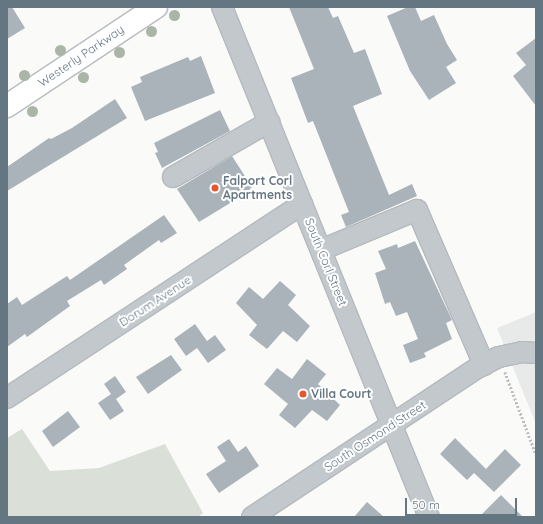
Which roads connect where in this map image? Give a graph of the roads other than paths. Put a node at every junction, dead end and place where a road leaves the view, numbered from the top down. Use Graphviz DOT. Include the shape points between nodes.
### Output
graph roads {
  1 [pos="156,7"];
  2 [pos="222,7"];
  3 [pos="7,106"];
  4 [pos="269,122"];
  5 [pos="173,177"];
  6 [pos="302,204"];
  7 [pos="321,250"];
  8 [pos="536,353"];
  9 [pos="492,361"];
  10 [pos="7,398"];
  11 [pos="391,424"];
  12 [pos="252,517"];
  13 [pos="429,517"];
  1 -- 3 [label="main road, Westerly Parkway"];
  2 -- 4 [label="street, South Corl Street"];
  4 -- 5 [label="street"];
  4 -- 6 [label="street, South Corl Street"];
  6 -- 7 [label="street, South Corl Street"];
  6 -- 10 [label="street, Dorum Avenue"];
  7 -- 9 [label="street" via="417,210"];
  7 -- 11 [label="street, South Corl Street"];
  8 -- 9 [label="street" via="522,352"];
  9 -- 11 [label="street, South Osmond Street"];
  11 -- 12 [label="street, South Osmond Street"];
  11 -- 13 [label="street, South Corl Street"];
}
